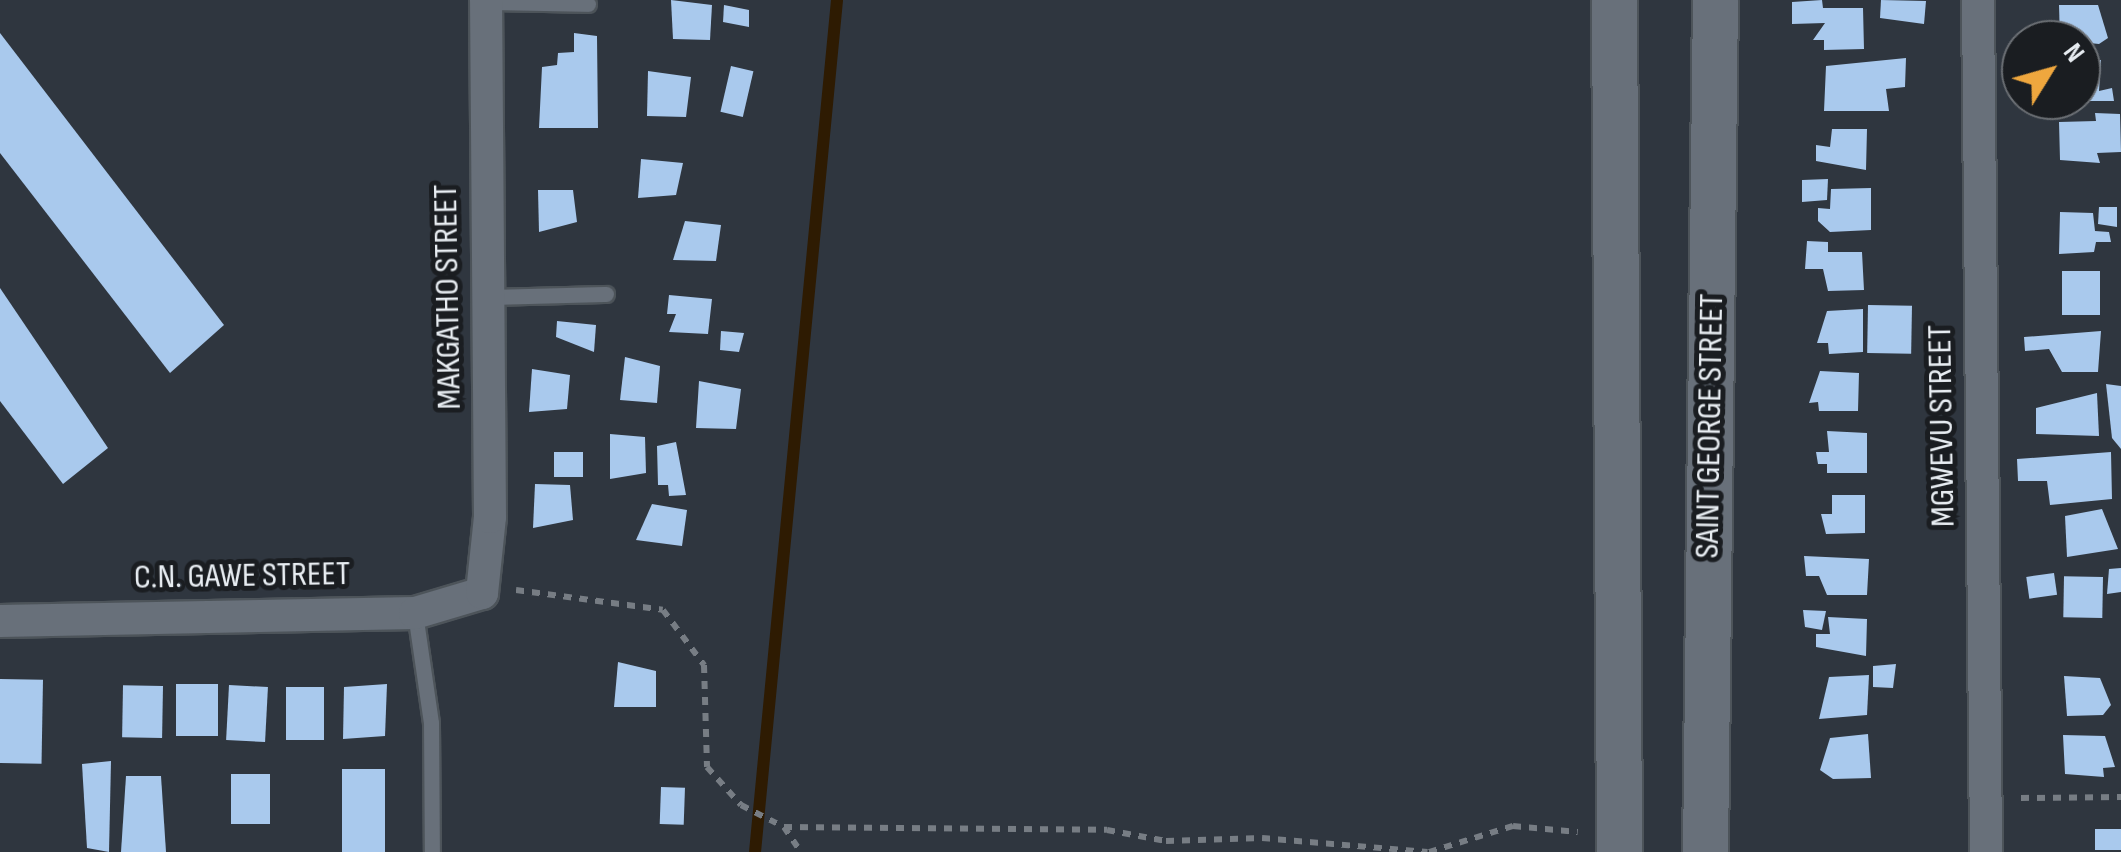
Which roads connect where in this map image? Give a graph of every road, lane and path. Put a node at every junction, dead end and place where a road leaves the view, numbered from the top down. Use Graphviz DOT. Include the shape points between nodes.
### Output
graph roads {
  1 [pos="1614,0"];
  2 [pos="1715,0"];
  3 [pos="1978,0"];
  4 [pos="486,1"];
  5 [pos="588,4"];
  6 [pos="606,294"];
  7 [pos="488,297"];
  8 [pos="543,591"];
  9 [pos="482,592"];
  10 [pos="415,613"];
  11 [pos="0,620"];
  12 [pos="1985,798"];
  13 [pos="2121,798"];
  14 [pos="784,828"];
  15 [pos="1619,840"];
  16 [pos="432,852"];
  17 [pos="801,852"];
  18 [pos="1428,852"];
  19 [pos="1706,852"];
  20 [pos="1986,852"];
  1 -- 15 [label="main road"];
  2 -- 19 [label="main road, SAINT GEORGE STREET"];
  3 -- 12 [label="street, MGWEVU STREET"];
  4 -- 5 [label="lane"];
  4 -- 7 [label="street, MAKGATHO STREET"];
  6 -- 7 [label="lane"];
  7 -- 9 [label="street, MAKGATHO STREET" via="490,562"];
  8 -- 14 [label="path" via="663,610 704,665 707,767 741,804"];
  9 -- 10 [label="street, C.N. GAWE STREET"];
  10 -- 11 [label="street, C.N. GAWE STREET"];
  10 -- 16 [label="lane" via="430,723"];
  12 -- 13 [label="path"];
  12 -- 20 [label="street, MGWEVU STREET"];
  14 -- 17 [label="path"];
  14 -- 18 [label="path" via="1108,830 1166,841 1281,839"];
  15 -- 18 [label="path" via="1513,826"];
}
